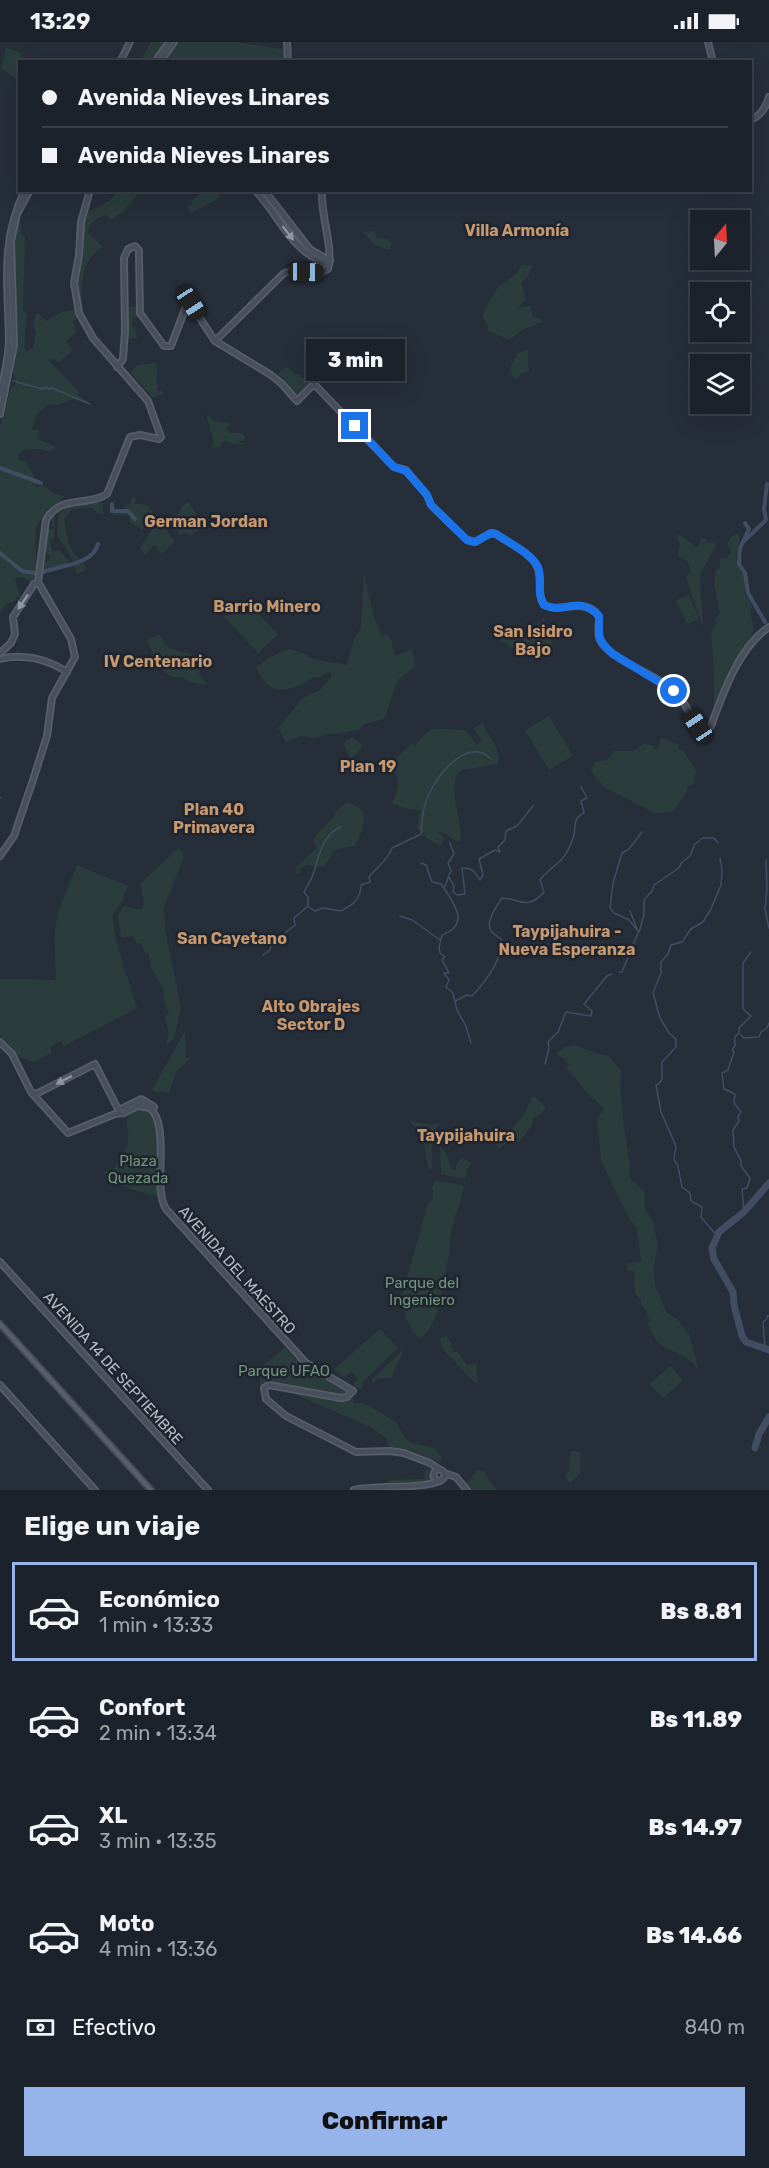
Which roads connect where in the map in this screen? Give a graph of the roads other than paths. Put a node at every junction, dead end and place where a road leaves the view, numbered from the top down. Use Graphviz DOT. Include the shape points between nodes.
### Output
graph roads {
  1 [pos="130,42"];
  2 [pos="169,42"];
  3 [pos="174,42"];
  4 [pos="287,42"];
  5 [pos="708,42"];
  6 [pos="121,60"];
  7 [pos="156,60"];
  8 [pos="161,60"];
  9 [pos="288,60"];
  10 [pos="712,60"];
  11 [pos="769,97"];
  12 [pos="752,119"];
  13 [pos="24,192"];
  14 [pos="29,192"];
  15 [pos="89,192"];
  16 [pos="257,192"];
  17 [pos="266,192"];
  18 [pos="322,192"];
  19 [pos="329,265"];
  20 [pos="215,341"];
  21 [pos="117,367"];
  22 [pos="0,394"];
  23 [pos="0,414"];
  24 [pos="38,582"];
  25 [pos="769,627"];
  26 [pos="1,655"];
  27 [pos="67,672"];
  28 [pos="0,856"];
  29 [pos="0,1042"];
  30 [pos="33,1094"];
  31 [pos="137,1104"];
  32 [pos="160,1134"];
  33 [pos="0,1262"];
  34 [pos="0,1324"];
  35 [pos="0,1385"];
  36 [pos="428,1462"];
  37 [pos="439,1469"];
  38 [pos="434,1475"];
  39 [pos="443,1477"];
  40 [pos="426,1487"];
  41 [pos="95,1490"];
  42 [pos="151,1490"];
  43 [pos="208,1490"];
  44 [pos="354,1490"];
  45 [pos="467,1490"];
  1 -- 6 [label="main road"];
  2 -- 7 [label="main road"];
  3 -- 8 [label="main road"];
  4 -- 9 [label="main road"];
  5 -- 10 [label="main road"];
  11 -- 12 [label="main road" via="766,108"];
  13 -- 22 [label="main road" via="9,228 9,353"];
  14 -- 23 [label="main road" via="17,214 11,241 14,345"];
  15 -- 21 [label="main road" via="81,222 75,292 84,324"];
  16 -- 19 [label="main road, one-way" via="301,250"];
  17 -- 19 [label="main road" via="311,250"];
  18 -- 19 [label="main road"];
  19 -- 20 [label="main road" via="320,273 283,274"];
  20 -- 21 [label="main road" via="189,302 171,346 164,346 141,313 139,250 131,247 124,258 123,359"];
  20 -- 25 [label="main road" via="271,375 297,401 314,384 394,467 406,471 431,505 467,540 475,542 496,534 527,556 538,568 544,605 556,609 578,605 598,614 600,642 674,691 702,730 709,729 732,672"];
  21 -- 24 [label="main road" via="148,401 161,437 133,435 127,440 107,494 67,502 51,512 44,526"];
  24 -- 26 [label="main road, one-way" via="13,616 15,634"];
  24 -- 27 [label="main road" via="71,639 75,657"];
  26 -- 27 [label="main road" via="43,659"];
  27 -- 28 [label="main road" via="52,698 47,736 14,836"];
  29 -- 30 [label="main road" via="12,1054"];
  30 -- 31 [label="main road" via="68,1134 124,1113"];
  31 -- 30 [label="main road, one-way" via="119,1109 95,1064"];
  31 -- 32 [label="main road, AVENIDA DEL MAESTRO" via="155,1113"];
  31 -- 32 [label="main road, AVENIDA DEL MAESTRO" via="145,1102 158,1112"];
  32 -- 36 [label="main road, AVENIDA DEL MAESTRO" via="161,1197 166,1209 306,1363 353,1391 341,1398 269,1385 264,1392 271,1404 286,1416 356,1452 398,1452"];
  33 -- 43 [label="main road, AVENIDA 14 DE SEPTIEMBRE"];
  34 -- 42 [label="main road"];
  35 -- 41 [label="main road"];
  36 -- 37 [label="main road"];
  36 -- 38 [label="main road"];
  37 -- 38 [label="main road"];
  37 -- 39 [label="main road"];
  38 -- 39 [label="main road"];
  38 -- 40 [label="main road"];
  39 -- 40 [label="main road"];
  39 -- 45 [label="main road" via="451,1474"];
  40 -- 44 [label="main road"];
}
